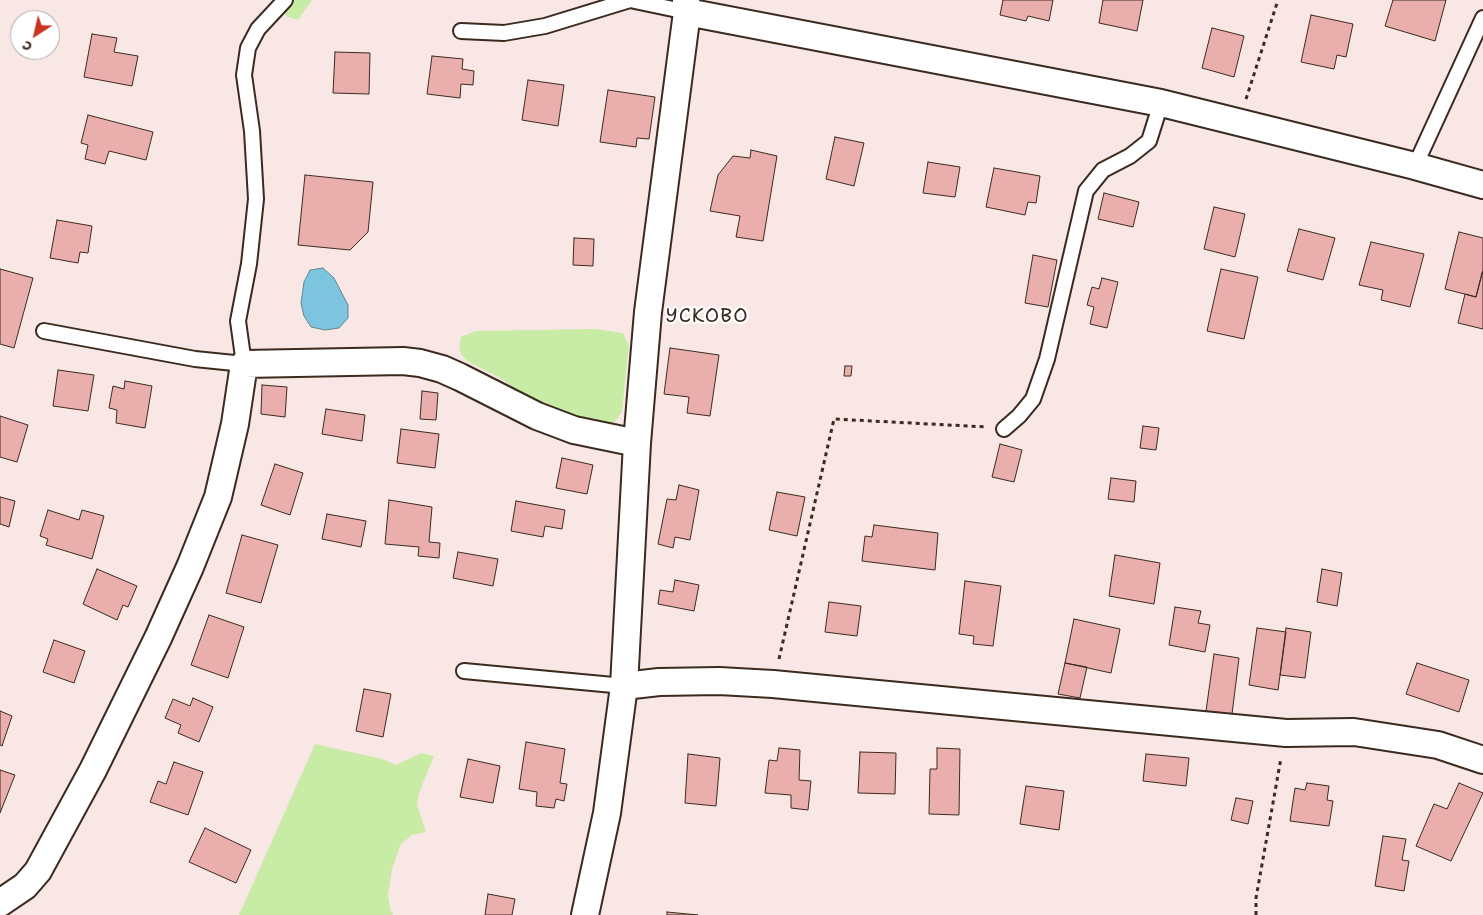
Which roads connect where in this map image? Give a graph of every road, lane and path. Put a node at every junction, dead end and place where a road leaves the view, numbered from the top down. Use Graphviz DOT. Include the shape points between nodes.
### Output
graph roads {
  1 [pos="285,0"];
  2 [pos="630,0"];
  3 [pos="1278,0"];
  4 [pos="686,6"];
  5 [pos="1483,18"];
  6 [pos="462,31"];
  7 [pos="1161,103"];
  8 [pos="1239,122"];
  9 [pos="1415,166"];
  10 [pos="1483,185"];
  11 [pos="44,331"];
  12 [pos="244,364"];
  13 [pos="1004,429"];
  14 [pos="637,442"];
  15 [pos="464,671"];
  16 [pos="773,684"];
  17 [pos="624,686"];
  18 [pos="1286,733"];
  19 [pos="1483,760"];
  20 [pos="0,903"];
  21 [pos="585,915"];
  22 [pos="1256,915"];
  1 -- 12 [label="lane" via="258,29 248,48 244,75 252,131 256,198 249,264 238,321"];
  2 -- 4 [label="lane"];
  2 -- 6 [label="lane" via="545,26 504,32"];
  3 -- 8 [label="path"];
  4 -- 7 [label="street"];
  4 -- 14 [label="street" via="648,312"];
  5 -- 9 [label="lane"];
  7 -- 8 [label="street"];
  7 -- 13 [label="lane" via="1149,140 1130,156 1103,170 1086,191 1047,359 1033,399"];
  8 -- 9 [label="street"];
  9 -- 10 [label="street"];
  11 -- 12 [label="lane" via="195,359"];
  12 -- 14 [label="street" via="420,363 442,369 546,420 574,430"];
  12 -- 20 [label="street" via="235,424 218,497 158,638 93,770 38,870 25,886"];
  13 -- 16 [label="path" via="834,419"];
  14 -- 17 [label="street"];
  15 -- 17 [label="lane"];
  16 -- 17 [label="street" via="719,680"];
  16 -- 18 [label="street"];
  17 -- 21 [label="street" via="607,813"];
  18 -- 19 [label="street" via="1354,732 1438,745"];
  18 -- 22 [label="path" via="1256,898"];
}
